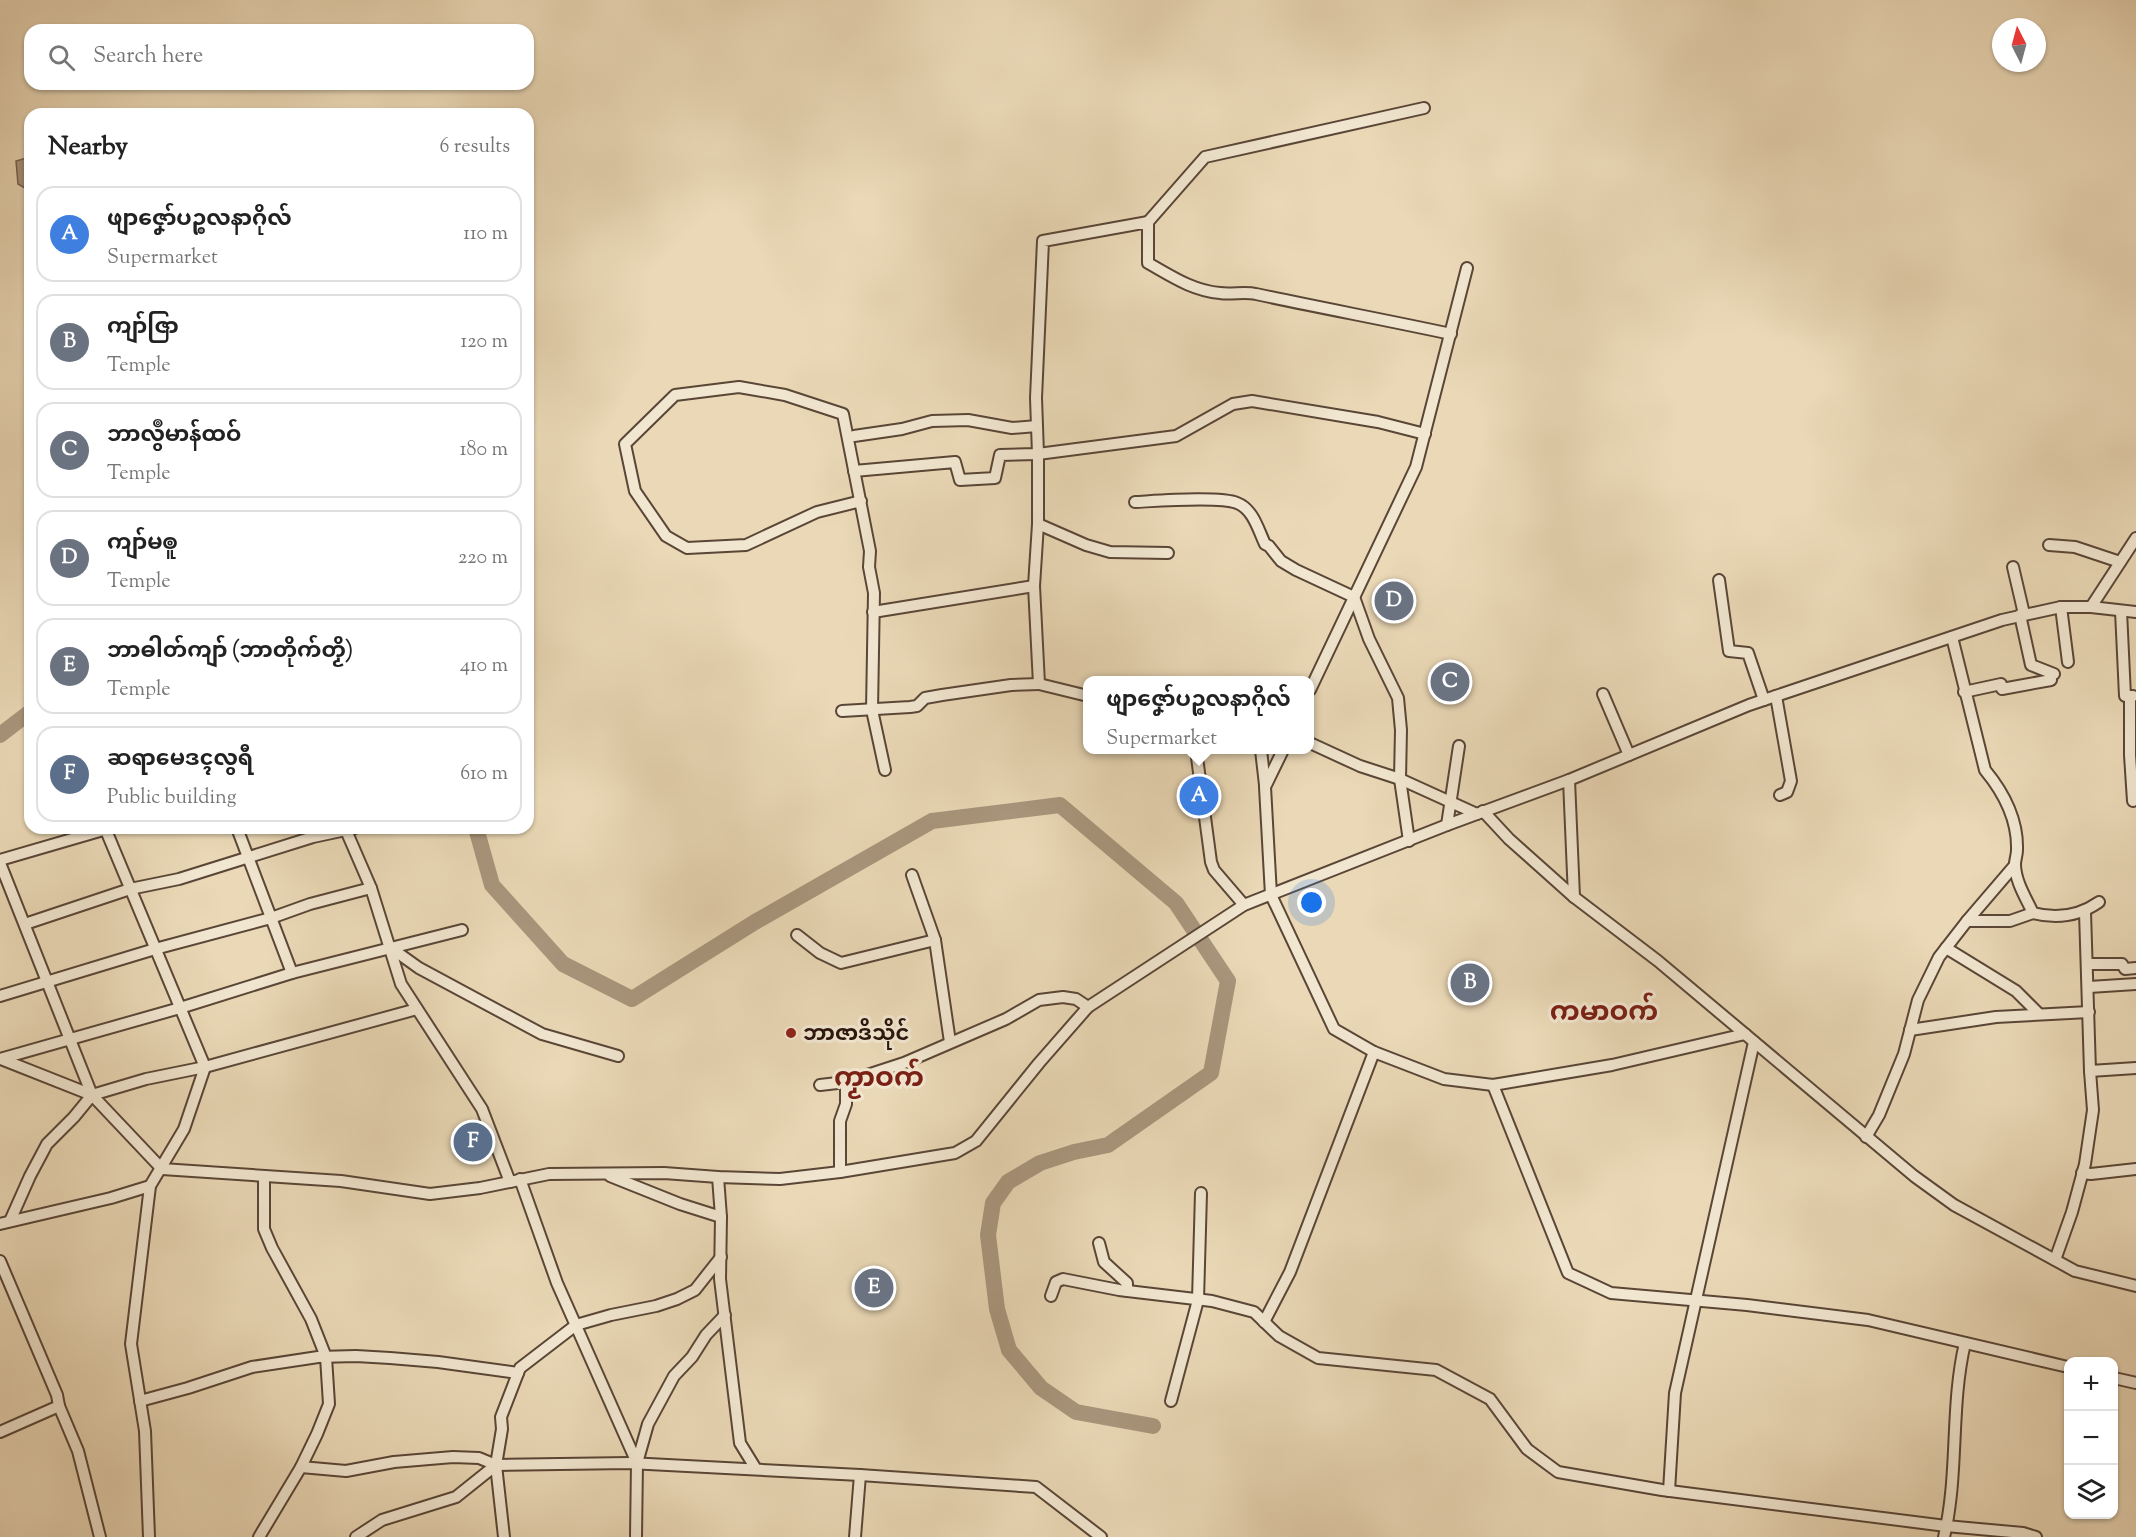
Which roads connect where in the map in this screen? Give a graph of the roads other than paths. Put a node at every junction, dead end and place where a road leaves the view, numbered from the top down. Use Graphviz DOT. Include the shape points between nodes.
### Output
graph roads {
  1 [pos="1424,108"];
  2 [pos="1148,222"];
  3 [pos="1467,268"];
  4 [pos="1451,334"];
  5 [pos="1037,426"];
  6 [pos="1425,434"];
  7 [pos="854,436"];
  8 [pos="1038,454"];
  9 [pos="855,471"];
  10 [pos="861,501"];
  11 [pos="1135,502"];
  12 [pos="1038,524"];
  13 [pos="2136,538"];
  14 [pos="2049,545"];
  15 [pos="2132,549"];
  16 [pos="1168,554"];
  17 [pos="2120,562"];
  18 [pos="2013,567"];
  19 [pos="1719,580"];
  20 [pos="1034,586"];
  21 [pos="1354,597"];
  22 [pos="2061,607"];
  23 [pos="2091,607"];
  24 [pos="2121,611"];
  25 [pos="873,612"];
  26 [pos="2136,612"];
  27 [pos="2022,615"];
  28 [pos="1952,637"];
  29 [pos="2068,662"];
  30 [pos="1314,682"];
  31 [pos="1039,684"];
  32 [pos="1965,692"];
  33 [pos="1603,694"];
  34 [pos="1083,695"];
  35 [pos="1776,696"];
  36 [pos="2133,696"];
  37 [pos="1764,700"];
  38 [pos="872,710"];
  39 [pos="842,711"];
  40 [pos="1314,745"];
  41 [pos="1459,746"];
  42 [pos="1197,754"];
  43 [pos="1261,754"];
  44 [pos="1281,754"];
  45 [pos="1629,755"];
  46 [pos="885,771"];
  47 [pos="1400,779"];
  48 [pos="1569,780"];
  49 [pos="1265,787"];
  50 [pos="1780,795"];
  51 [pos="1450,800"];
  52 [pos="2133,801"];
  53 [pos="1480,813"];
  54 [pos="1447,825"];
  55 [pos="88,834"];
  56 [pos="109,834"];
  57 [pos="239,834"];
  58 [pos="326,834"];
  59 [pos="351,834"];
  60 [pos="1409,841"];
  61 [pos="249,859"];
  62 [pos="0,862"];
  63 [pos="2015,865"];
  64 [pos="912,874"];
  65 [pos="371,888"];
  66 [pos="130,889"];
  67 [pos="1271,895"];
  68 [pos="1574,897"];
  69 [pos="2099,902"];
  70 [pos="1244,906"];
  71 [pos="2085,912"];
  72 [pos="2033,913"];
  73 [pos="271,918"];
  74 [pos="1967,921"];
  75 [pos="25,924"];
  76 [pos="462,930"];
  77 [pos="797,935"];
  78 [pos="935,940"];
  79 [pos="391,948"];
  80 [pos="1946,948"];
  81 [pos="155,949"];
  82 [pos="2087,964"];
  83 [pos="2136,968"];
  84 [pos="292,973"];
  85 [pos="48,980"];
  86 [pos="2136,984"];
  87 [pos="2089,987"];
  88 [pos="0,996"];
  89 [pos="1088,1007"];
  90 [pos="180,1008"];
  91 [pos="417,1009"];
  92 [pos="2089,1012"];
  93 [pos="2039,1014"];
  94 [pos="1910,1030"];
  95 [pos="1745,1034"];
  96 [pos="71,1039"];
  97 [pos="950,1042"];
  98 [pos="1754,1042"];
  99 [pos="1374,1052"];
  100 [pos="618,1056"];
  101 [pos="1,1059"];
  102 [pos="205,1067"];
  103 [pos="2136,1068"];
  104 [pos="2090,1071"];
  105 [pos="846,1082"];
  106 [pos="819,1085"];
  107 [pos="1493,1085"];
  108 [pos="92,1095"];
  109 [pos="1866,1137"];
  110 [pos="162,1169"];
  111 [pos="2136,1170"];
  112 [pos="840,1172"];
  113 [pos="2082,1173"];
  114 [pos="604,1174"];
  115 [pos="264,1176"];
  116 [pos="718,1177"];
  117 [pos="515,1180"];
  118 [pos="150,1186"];
  119 [pos="1201,1193"];
  120 [pos="721,1217"];
  121 [pos="5,1223"];
  122 [pos="1099,1243"];
  123 [pos="721,1257"];
  124 [pos="2055,1260"];
  125 [pos="0,1261"];
  126 [pos="2136,1286"];
  127 [pos="1127,1291"];
  128 [pos="1051,1296"];
  129 [pos="1198,1300"];
  130 [pos="1696,1300"];
  131 [pos="725,1315"];
  132 [pos="1264,1322"];
  133 [pos="576,1325"];
  134 [pos="1965,1343"];
  135 [pos="326,1357"];
  136 [pos="2064,1366"];
  137 [pos="518,1373"];
  138 [pos="2118,1379"];
  139 [pos="2136,1383"];
  140 [pos="140,1401"];
  141 [pos="1171,1401"];
  142 [pos="59,1406"];
  143 [pos="0,1432"];
  144 [pos="638,1463"];
  145 [pos="496,1465"];
  146 [pos="301,1467"];
  147 [pos="756,1469"];
  148 [pos="860,1475"];
  149 [pos="1669,1491"];
  150 [pos="1089,1528"];
  151 [pos="1945,1532"];
  152 [pos="100,1537"];
  153 [pos="149,1537"];
  154 [pos="259,1537"];
  155 [pos="356,1537"];
  156 [pos="504,1537"];
  157 [pos="636,1537"];
  158 [pos="855,1537"];
  159 [pos="1081,1537"];
  160 [pos="1101,1537"];
  161 [pos="2036,1537"];
  1 -- 2 [label="street" via="1205,157"];
  2 -- 4 [label="street" via="1148,263 1194,288 1220,294 1253,293"];
  2 -- 5 [label="street" via="1043,241"];
  3 -- 4 [label="street"];
  4 -- 6 [label="street"];
  5 -- 7 [label="street" via="1012,428 968,420 932,421"];
  5 -- 8 [label="street"];
  6 -- 8 [label="street" via="1252,401 1233,404 1176,436"];
  6 -- 21 [label="street" via="1416,467"];
  8 -- 9 [label="street" via="1000,455 995,478 960,480 955,462"];
  8 -- 12 [label="street"];
  9 -- 10 [label="street"];
  9 -- 10 [label="street" via="843,414 785,395 739,387 675,395 625,444 635,491 666,536 687,548 746,544 817,512"];
  10 -- 25 [label="street" via="870,551"];
  11 -- 21 [label="street" via="1237,503 1253,516 1265,544 1281,561"];
  12 -- 16 [label="street" via="1110,552"];
  12 -- 20 [label="street"];
  13 -- 15 [label="street"];
  14 -- 17 [label="street" via="2075,547"];
  15 -- 17 [label="street"];
  17 -- 23 [label="street"];
  18 -- 27 [label="street"];
  19 -- 37 [label="street" via="1729,651 1748,653"];
  20 -- 25 [label="street"];
  20 -- 31 [label="street"];
  21 -- 30 [label="street"];
  21 -- 47 [label="street" via="1369,639 1398,698"];
  22 -- 23 [label="street"];
  22 -- 27 [label="street"];
  22 -- 29 [label="street"];
  23 -- 24 [label="street"];
  24 -- 26 [label="street"];
  24 -- 36 [label="street" via="2125,696"];
  25 -- 38 [label="street"];
  27 -- 28 [label="street"];
  27 -- 32 [label="street" via="2031,665 2053,677 2002,689 2001,684"];
  28 -- 32 [label="street"];
  28 -- 35 [label="street"];
  31 -- 34 [label="street"];
  31 -- 38 [label="street" via="981,688 925,698 917,706"];
  32 -- 63 [label="street" via="1985,770 2012,812"];
  33 -- 45 [label="street"];
  35 -- 37 [label="street"];
  35 -- 50 [label="street" via="1791,781 1787,792"];
  36 -- 52 [label="street"];
  37 -- 45 [label="street"];
  38 -- 39 [label="street"];
  38 -- 46 [label="street"];
  40 -- 47 [label="street"];
  41 -- 51 [label="street"];
  42 -- 70 [label="street" via="1211,862"];
  43 -- 49 [label="street"];
  44 -- 49 [label="street"];
  45 -- 48 [label="street"];
  47 -- 51 [label="street"];
  47 -- 60 [label="street"];
  48 -- 53 [label="street"];
  48 -- 68 [label="street"];
  49 -- 67 [label="street"];
  51 -- 53 [label="street"];
  51 -- 54 [label="street"];
  53 -- 54 [label="street"];
  53 -- 68 [label="street"];
  54 -- 60 [label="street"];
  55 -- 62 [label="street"];
  56 -- 66 [label="street"];
  57 -- 61 [label="street"];
  58 -- 61 [label="street"];
  59 -- 65 [label="street"];
  60 -- 67 [label="street"];
  61 -- 66 [label="street"];
  61 -- 73 [label="street"];
  62 -- 75 [label="street"];
  63 -- 72 [label="street"];
  63 -- 74 [label="street"];
  64 -- 78 [label="street"];
  65 -- 73 [label="street"];
  65 -- 79 [label="street"];
  66 -- 75 [label="street"];
  66 -- 81 [label="street"];
  67 -- 70 [label="street"];
  67 -- 99 [label="street" via="1334,1029"];
  68 -- 95 [label="street"];
  69 -- 71 [label="street"];
  70 -- 89 [label="street"];
  71 -- 72 [label="street" via="2054,916"];
  71 -- 82 [label="street"];
  72 -- 74 [label="street" via="2010,921"];
  73 -- 81 [label="street"];
  73 -- 84 [label="street"];
  74 -- 80 [label="street"];
  75 -- 85 [label="street"];
  76 -- 79 [label="street"];
  77 -- 78 [label="street" via="841,963"];
  78 -- 97 [label="street"];
  79 -- 84 [label="street"];
  79 -- 91 [label="street" via="401,984"];
  79 -- 100 [label="street" via="418,968 542,1034"];
  80 -- 93 [label="street" via="2016,991"];
  80 -- 94 [label="street" via="1918,1000"];
  81 -- 85 [label="street"];
  81 -- 90 [label="street"];
  82 -- 83 [label="street"];
  82 -- 87 [label="street"];
  84 -- 90 [label="street"];
  85 -- 88 [label="street"];
  85 -- 96 [label="street"];
  86 -- 87 [label="street"];
  87 -- 92 [label="street"];
  89 -- 97 [label="street" via="1063,997 1040,1000"];
  89 -- 112 [label="street" via="976,1142 955,1153"];
  90 -- 96 [label="street"];
  90 -- 102 [label="street"];
  91 -- 102 [label="street"];
  91 -- 117 [label="street" via="482,1109"];
  92 -- 93 [label="street"];
  92 -- 104 [label="street"];
  93 -- 94 [label="street"];
  94 -- 109 [label="street" via="1879,1115"];
  95 -- 98 [label="street"];
  95 -- 107 [label="street" via="1612,1065"];
  96 -- 101 [label="street"];
  96 -- 108 [label="street"];
  97 -- 105 [label="street" via="904,1063"];
  98 -- 109 [label="street"];
  98 -- 130 [label="street"];
  99 -- 107 [label="street" via="1444,1079"];
  99 -- 132 [label="street" via="1290,1272"];
  101 -- 108 [label="street"];
  102 -- 108 [label="street"];
  102 -- 110 [label="street" via="184,1129"];
  103 -- 104 [label="street"];
  104 -- 113 [label="street" via="2093,1110"];
  105 -- 106 [label="street"];
  105 -- 112 [label="street" via="846,1104 840,1121"];
  107 -- 130 [label="street" via="1569,1273 1611,1293"];
  108 -- 110 [label="street"];
  108 -- 121 [label="street" via="47,1144"];
  109 -- 124 [label="street" via="1954,1205"];
  110 -- 115 [label="street"];
  110 -- 118 [label="street"];
  111 -- 113 [label="street"];
  112 -- 116 [label="street" via="780,1179"];
  113 -- 124 [label="street"];
  114 -- 116 [label="street"];
  114 -- 117 [label="street" via="549,1174"];
  114 -- 120 [label="street"];
  115 -- 117 [label="street" via="341,1181 430,1194"];
  115 -- 135 [label="street" via="264,1229 311,1319"];
  116 -- 120 [label="street"];
  117 -- 133 [label="street"];
  118 -- 121 [label="street"];
  118 -- 140 [label="street" via="131,1344"];
  119 -- 129 [label="street"];
  120 -- 123 [label="street"];
  122 -- 127 [label="street" via="1104,1262 1127,1283"];
  123 -- 131 [label="street"];
  123 -- 133 [label="street" via="695,1290 677,1299"];
  124 -- 126 [label="street" via="2075,1271"];
  125 -- 142 [label="street"];
  127 -- 128 [label="street" via="1063,1279 1056,1282"];
  127 -- 129 [label="street"];
  129 -- 132 [label="street" via="1254,1312"];
  129 -- 141 [label="street"];
  130 -- 134 [label="street" via="1868,1320"];
  130 -- 149 [label="street" via="1675,1393"];
  131 -- 144 [label="street" via="674,1376 648,1424"];
  131 -- 147 [label="street" via="740,1443"];
  132 -- 149 [label="street" via="1279,1336 1318,1358 1436,1370 1490,1399 1527,1449 1558,1472"];
  133 -- 137 [label="street"];
  133 -- 144 [label="street"];
  134 -- 136 [label="street"];
  134 -- 151 [label="street" via="1959,1368"];
  135 -- 137 [label="street" via="438,1362"];
  135 -- 140 [label="street" via="252,1367"];
  135 -- 146 [label="street" via="329,1404"];
  137 -- 145 [label="street" via="501,1417"];
  138 -- 139 [label="street"];
  140 -- 153 [label="street" via="145,1431"];
  142 -- 143 [label="street"];
  142 -- 152 [label="street" via="78,1451"];
  144 -- 145 [label="street"];
  144 -- 147 [label="street"];
  144 -- 157 [label="street"];
  145 -- 146 [label="street" via="479,1458 453,1457 346,1471"];
  145 -- 155 [label="street" via="456,1497 382,1520"];
  145 -- 156 [label="street"];
  146 -- 154 [label="street"];
  147 -- 148 [label="street"];
  148 -- 150 [label="street" via="1036,1487"];
  148 -- 158 [label="street"];
  149 -- 151 [label="street"];
  150 -- 159 [label="street"];
  150 -- 160 [label="street"];
  151 -- 161 [label="street" via="2023,1533"];
}
